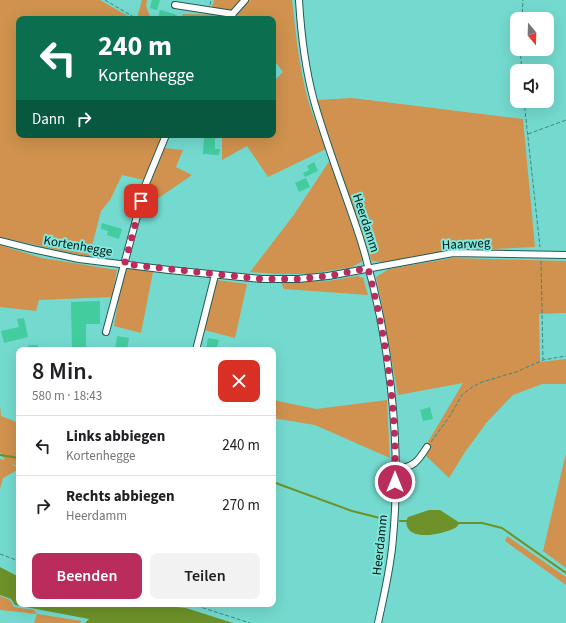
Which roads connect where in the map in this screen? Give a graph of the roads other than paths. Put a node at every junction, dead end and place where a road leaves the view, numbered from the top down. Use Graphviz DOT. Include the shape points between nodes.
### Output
graph roads {
  1 [pos="245,0"];
  2 [pos="299,0"];
  3 [pos="175,5"];
  4 [pos="233,14"];
  5 [pos="165,138"];
  6 [pos="0,241"];
  7 [pos="566,255"];
  8 [pos="124,264"];
  9 [pos="368,268"];
  10 [pos="216,275"];
  11 [pos="106,332"];
  12 [pos="197,347"];
  13 [pos="427,447"];
  14 [pos="396,470"];
  15 [pos="378,623"];
  1 -- 4 [label="street"];
  2 -- 9 [label="street, Heerdamm" via="301,34 314,99"];
  3 -- 4 [label="street"];
  5 -- 8 [label="street" via="145,186"];
  6 -- 8 [label="street, Kortenhegge" via="79,259"];
  7 -- 9 [label="street, Haarweg" via="453,253"];
  8 -- 10 [label="street, Kortenhegge"];
  8 -- 11 [label="street"];
  9 -- 10 [label="street, Kortenhegge" via="298,279"];
  9 -- 14 [label="street, Heerdamm" via="376,296 389,368"];
  10 -- 12 [label="street"];
  13 -- 14 [label="street" via="420,459 410,467"];
  14 -- 15 [label="street, Heerdamm" via="389,573"];
}
